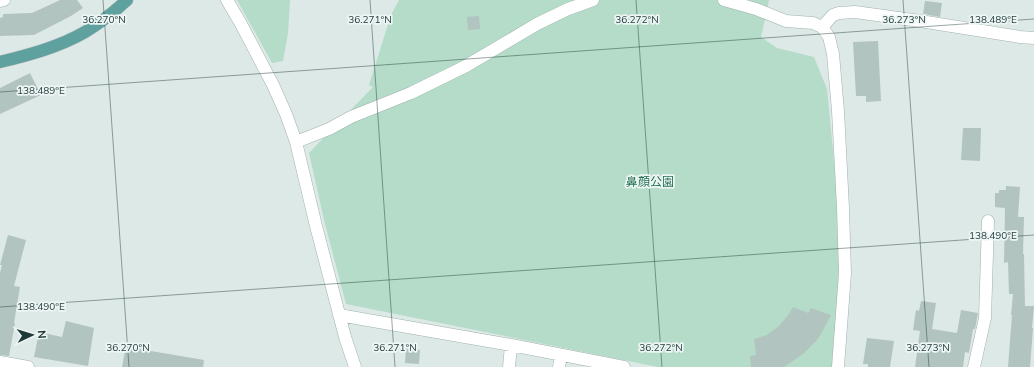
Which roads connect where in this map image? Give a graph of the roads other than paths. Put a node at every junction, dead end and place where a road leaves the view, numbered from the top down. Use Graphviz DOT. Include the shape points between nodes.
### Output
graph roads {
  1 [pos="4,0"];
  2 [pos="127,0"];
  3 [pos="227,0"];
  4 [pos="593,0"];
  5 [pos="724,0"];
  6 [pos="0,1"];
  7 [pos="822,27"];
  8 [pos="1034,38"];
  9 [pos="0,62"];
  10 [pos="296,142"];
  11 [pos="988,221"];
  12 [pos="339,315"];
  13 [pos="511,345"];
  14 [pos="560,361"];
  15 [pos="0,362"];
  16 [pos="598,364"];
  17 [pos="28,367"];
  18 [pos="355,367"];
  19 [pos="509,367"];
  20 [pos="624,367"];
  21 [pos="838,367"];
  22 [pos="974,367"];
  1 -- 6 [label="street"];
  2 -- 9 [label="main road" via="100,22 74,38 57,46"];
  3 -- 10 [label="street" via="273,85"];
  4 -- 10 [label="street" via="537,24 466,66 411,93"];
  5 -- 7 [label="street" via="786,21"];
  7 -- 8 [label="street" via="833,15 855,12"];
  7 -- 21 [label="street" via="829,37 833,54 843,208 845,273"];
  10 -- 12 [label="street"];
  11 -- 22 [label="street" via="985,318"];
  12 -- 13 [label="street"];
  12 -- 18 [label="street"];
  13 -- 14 [label="street"];
  13 -- 19 [label="street"];
  14 -- 16 [label="street"];
  15 -- 17 [label="street"];
  16 -- 20 [label="street"];
}
